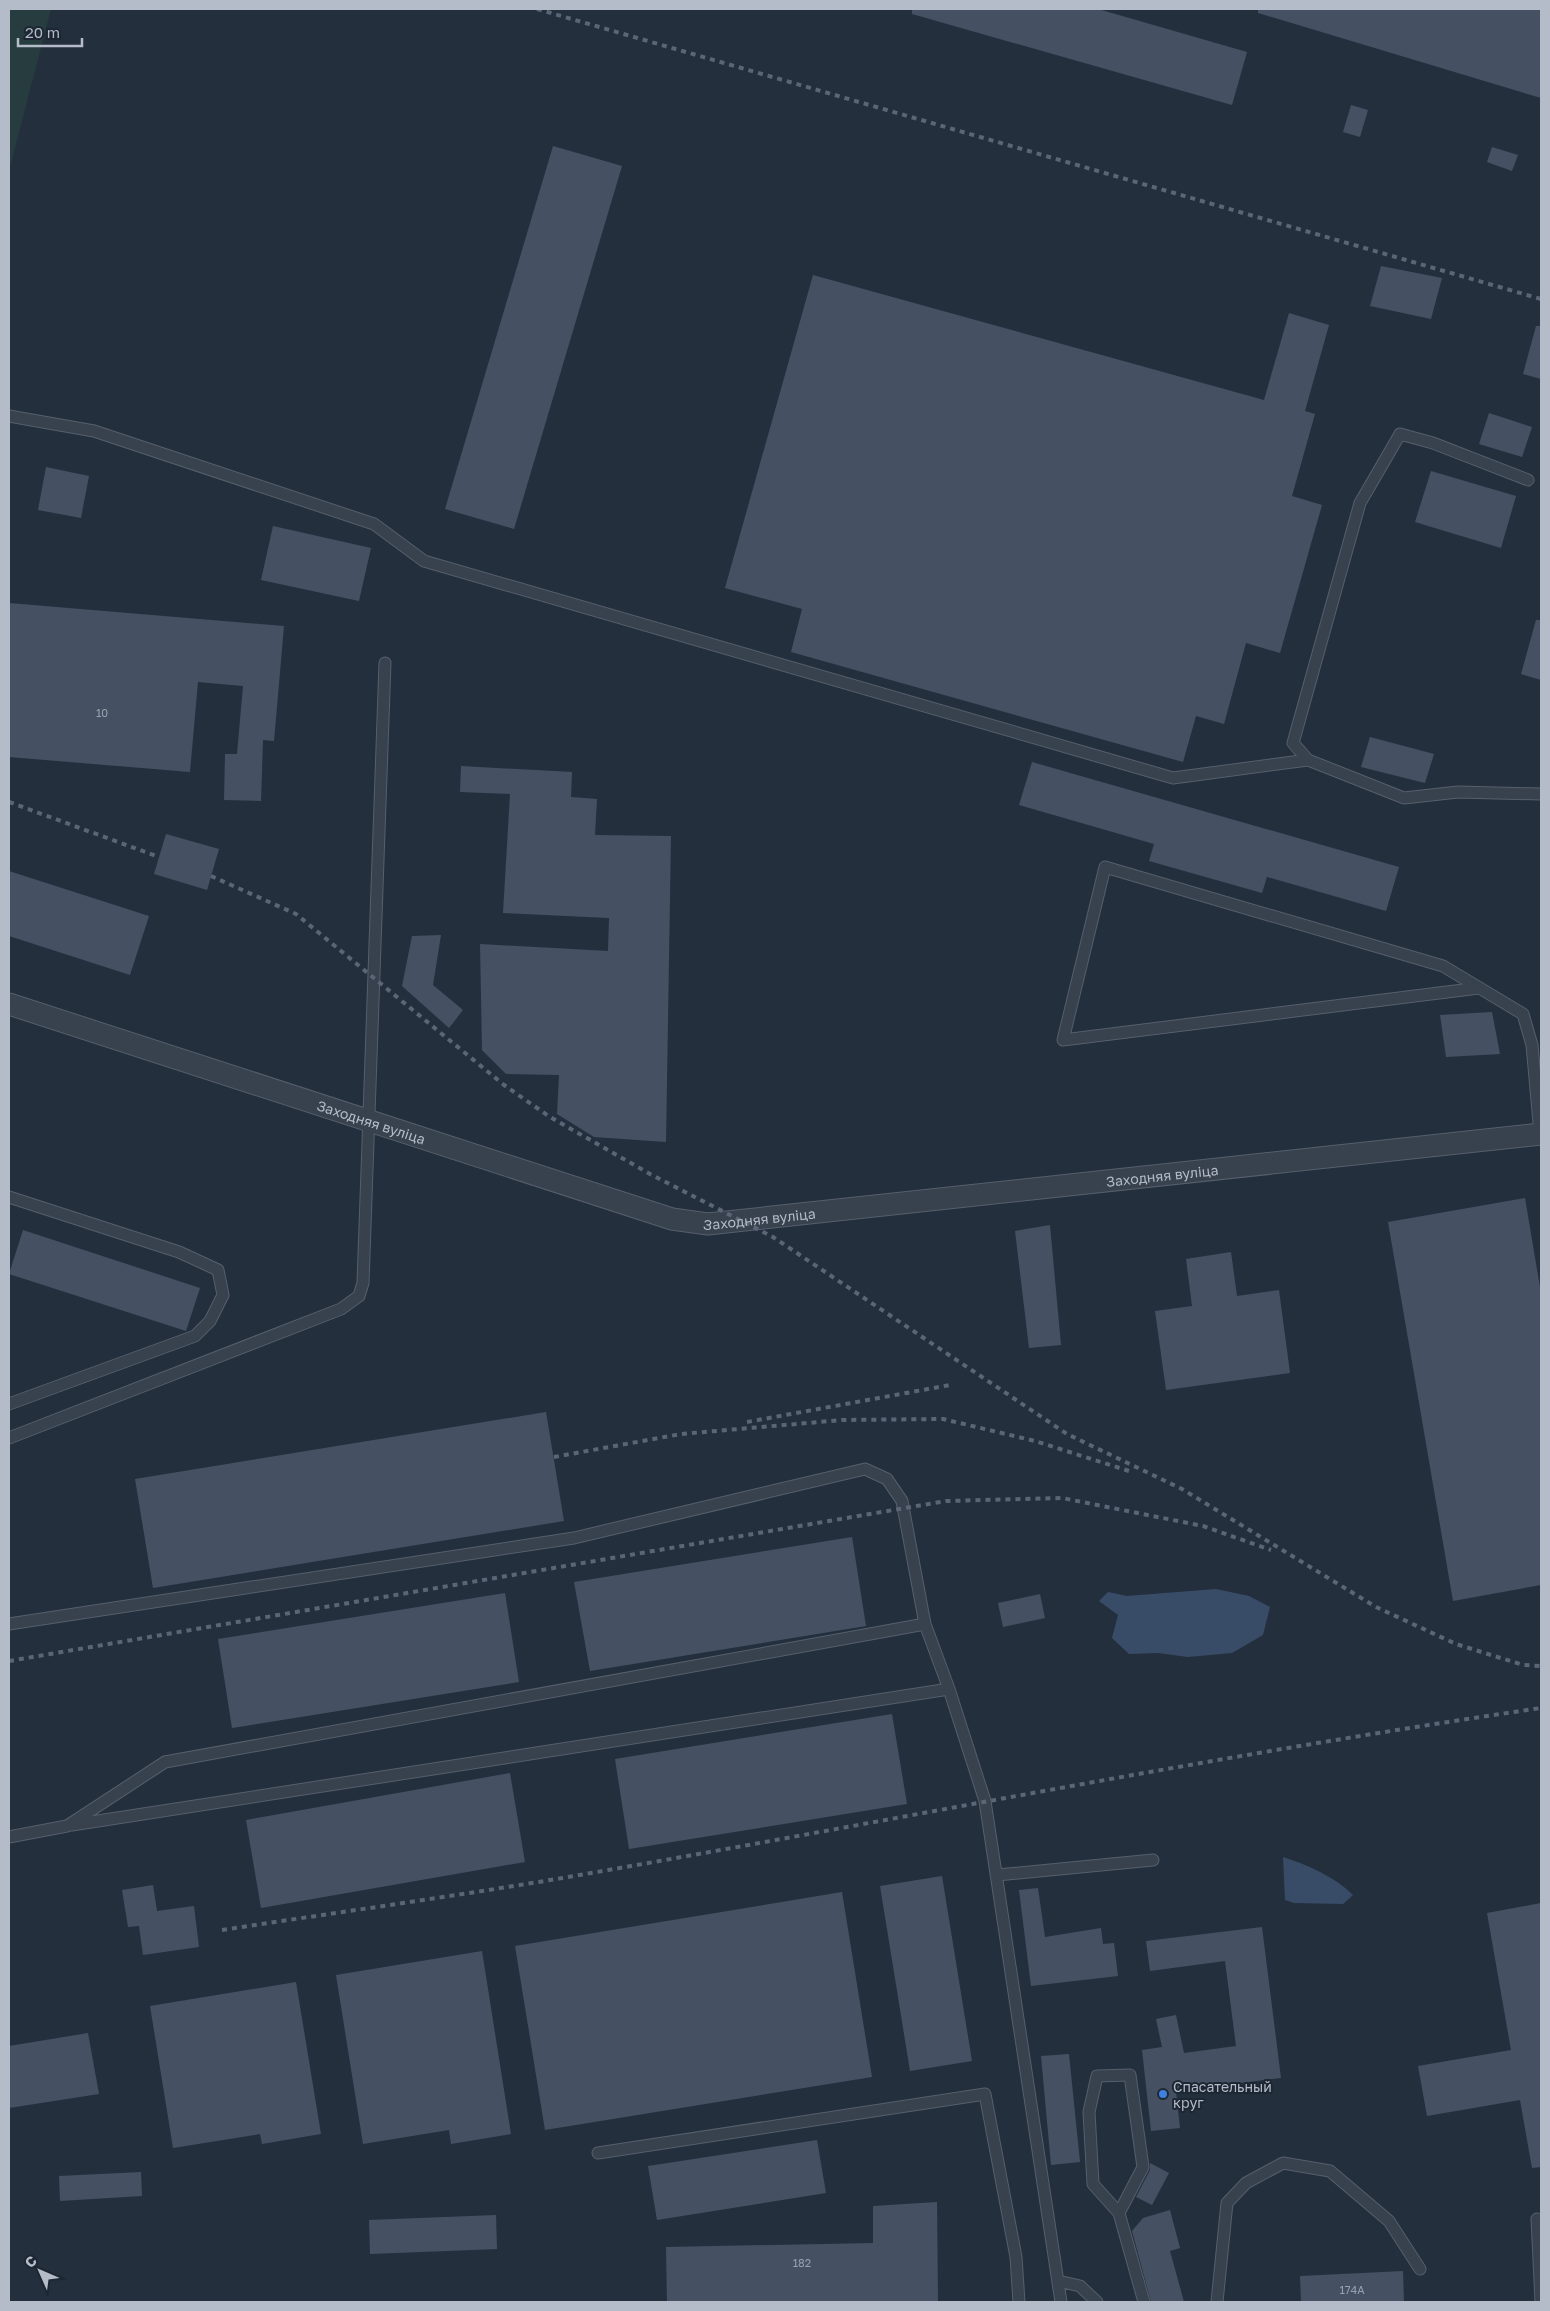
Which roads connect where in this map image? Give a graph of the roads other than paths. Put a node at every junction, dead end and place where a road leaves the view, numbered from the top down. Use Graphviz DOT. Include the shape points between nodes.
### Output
graph roads {
  1 [pos="9,416"];
  2 [pos="1528,480"];
  3 [pos="385,663"];
  4 [pos="1308,760"];
  5 [pos="1541,794"];
  6 [pos="1479,988"];
  7 [pos="9,1004"];
  8 [pos="370,1122"];
  9 [pos="1541,1134"];
  10 [pos="9,1197"];
  11 [pos="9,1404"];
  12 [pos="9,1438"];
  13 [pos="9,1624"];
  14 [pos="925,1624"];
  15 [pos="950,1689"];
  16 [pos="67,1826"];
  17 [pos="9,1836"];
  18 [pos="1153,1860"];
  19 [pos="996,1875"];
  20 [pos="598,2153"];
  21 [pos="1119,2213"];
  22 [pos="1537,2219"];
  23 [pos="1420,2269"];
  24 [pos="1058,2281"];
  25 [pos="1019,2302"];
  26 [pos="1061,2302"];
  27 [pos="1097,2302"];
  28 [pos="1144,2302"];
  29 [pos="1217,2302"];
  30 [pos="1541,2302"];
  1 -- 4 [label="lane" via="94,431 374,524 424,561 1173,778"];
  2 -- 4 [label="lane" via="1400,434 1357,513 1293,743"];
  3 -- 8 [label="lane"];
  4 -- 5 [label="lane" via="1404,798 1458,792"];
  6 -- 6 [label="lane" via="1443,966 1105,867 1062,1040"];
  6 -- 9 [label="lane" via="1523,1014 1532,1045"];
  7 -- 8 [label="street, Заходняя вуліца"];
  8 -- 9 [label="street, Заходняя вуліца" via="672,1219 708,1224"];
  8 -- 12 [label="lane" via="363,1284 359,1296 341,1309"];
  10 -- 11 [label="lane" via="179,1252 218,1270 223,1295 210,1321 195,1336"];
  13 -- 14 [label="lane" via="574,1538 865,1468 887,1479 902,1501"];
  14 -- 15 [label="lane"];
  14 -- 16 [label="lane" via="165,1762"];
  15 -- 16 [label="lane"];
  15 -- 19 [label="lane" via="985,1801"];
  16 -- 17 [label="lane"];
  18 -- 19 [label="lane"];
  19 -- 24 [label="lane"];
  20 -- 25 [label="lane" via="985,2094 1016,2257"];
  21 -- 21 [label="lane" via="1093,2184 1089,2112 1097,2076 1130,2075 1143,2167"];
  21 -- 28 [label="lane"];
  22 -- 30 [label="lane"];
  23 -- 29 [label="lane" via="1389,2221 1330,2171 1283,2163 1246,2183 1227,2203"];
  24 -- 26 [label="lane"];
  24 -- 27 [label="lane" via="1080,2286"];
}
